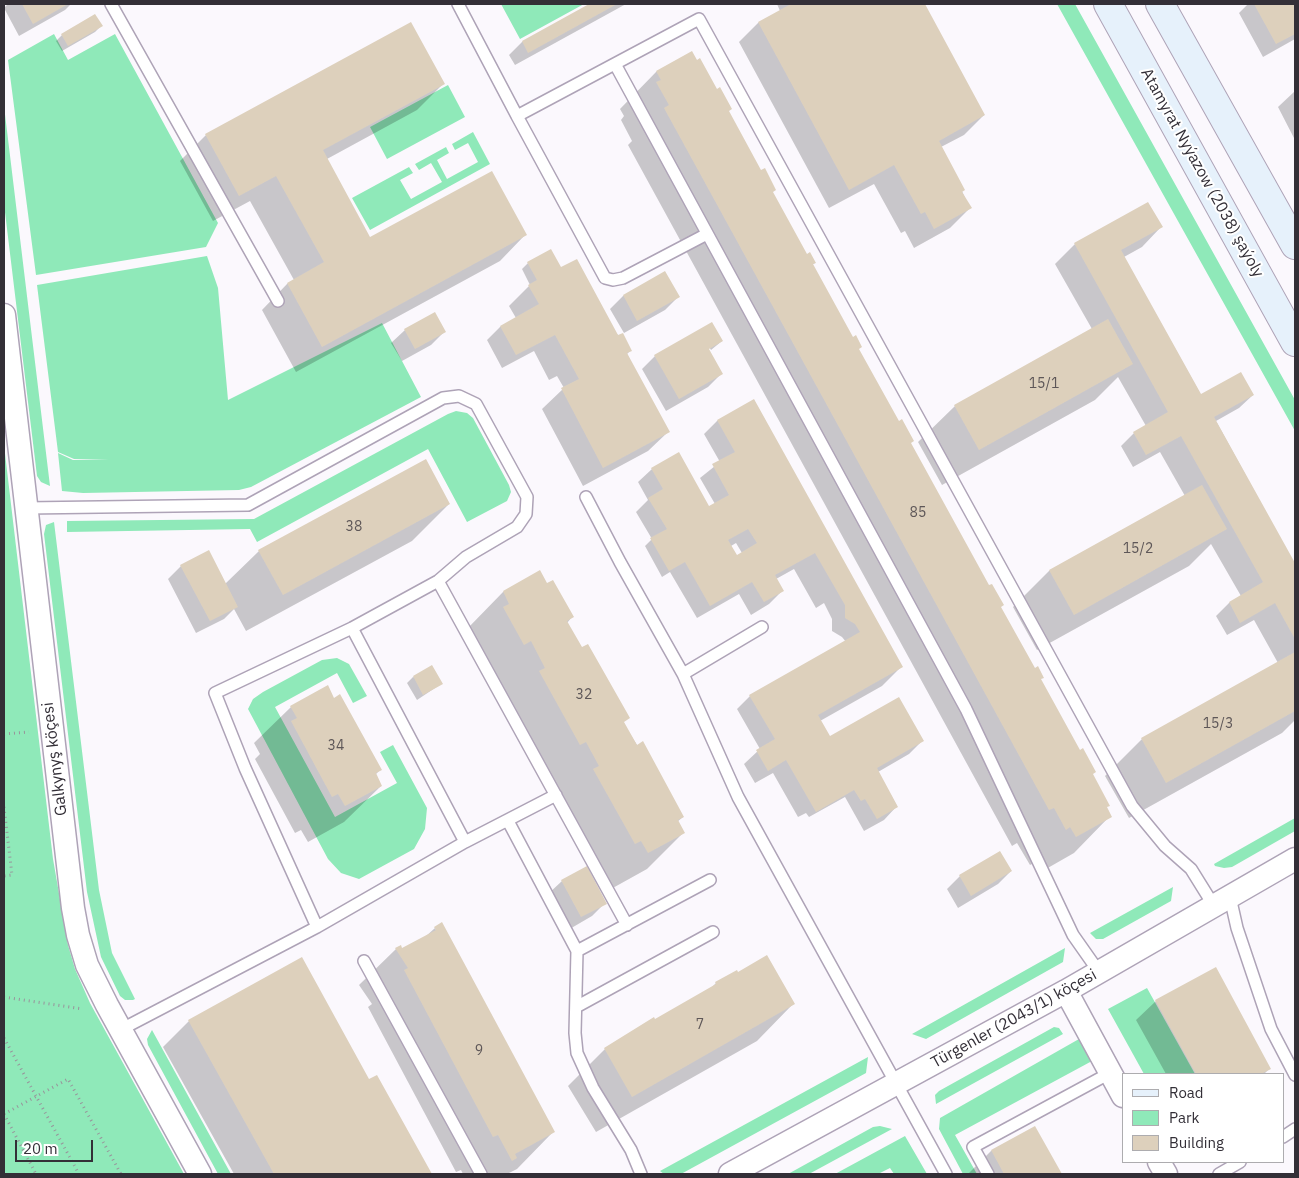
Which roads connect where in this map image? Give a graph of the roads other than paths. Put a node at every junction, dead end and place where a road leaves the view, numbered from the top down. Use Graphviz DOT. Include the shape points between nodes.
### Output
graph roads {
  1 [pos="111,4"];
  2 [pos="458,4"];
  3 [pos="1108,4"];
  4 [pos="1160,4"];
  5 [pos="615,64"];
  6 [pos="517,116"];
  7 [pos="707,234"];
  8 [pos="1293,234"];
  9 [pos="278,301"];
  10 [pos="4,315"];
  11 [pos="1295,342"];
  12 [pos="586,497"];
  13 [pos="26,508"];
  14 [pos="438,581"];
  15 [pos="762,627"];
  16 [pos="352,628"];
  17 [pos="683,674"];
  18 [pos="556,795"];
  19 [pos="508,821"];
  20 [pos="465,842"];
  21 [pos="1295,859"];
  22 [pos="710,880"];
  23 [pos="1222,902"];
  24 [pos="627,925"];
  25 [pos="317,926"];
  26 [pos="713,932"];
  27 [pos="577,951"];
  28 [pos="364,961"];
  29 [pos="1099,972"];
  30 [pos="1066,991"];
  31 [pos="576,1007"];
  32 [pos="120,1030"];
  33 [pos="1110,1073"];
  34 [pos="1295,1075"];
  35 [pos="897,1083"];
  36 [pos="1122,1094"];
  37 [pos="1295,1129"];
  38 [pos="1284,1136"];
  39 [pos="1160,1163"];
  40 [pos="1238,1163"];
  41 [pos="200,1174"];
  42 [pos="481,1174"];
  43 [pos="641,1174"];
  44 [pos="730,1174"];
  45 [pos="946,1174"];
  46 [pos="988,1174"];
  47 [pos="1166,1174"];
  48 [pos="1219,1174"];
  1 -- 9 [label="lane"];
  2 -- 6 [label="lane"];
  3 -- 11 [label="main road, Atamyrat Nyýazow (2038) şaýoly"];
  4 -- 8 [label="main road"];
  5 -- 6 [label="lane"];
  5 -- 7 [label="lane"];
  5 -- 23 [label="lane" via="699,20 1132,806 1165,846"];
  6 -- 7 [label="lane" via="604,278 623,278"];
  7 -- 29 [label="lane" via="966,709 1073,934"];
  10 -- 13 [label="street, Galkynyş köçesi"];
  12 -- 17 [label="lane"];
  13 -- 14 [label="lane" via="248,505 444,398 459,396 476,404 527,497 526,514 517,527 466,557"];
  13 -- 32 [label="street, Galkynyş köçesi" via="73,908 87,965"];
  14 -- 16 [label="lane"];
  14 -- 18 [label="lane"];
  15 -- 17 [label="lane"];
  16 -- 20 [label="lane"];
  16 -- 25 [label="lane" via="215,693 245,768"];
  17 -- 35 [label="lane" via="738,797"];
  18 -- 19 [label="lane"];
  18 -- 24 [label="lane"];
  19 -- 20 [label="lane"];
  19 -- 27 [label="lane"];
  20 -- 25 [label="lane"];
  21 -- 23 [label="street, Türgenler (2043/1) köçesi"];
  22 -- 24 [label="lane"];
  23 -- 29 [label="street, Türgenler (2043/1) köçesi"];
  23 -- 34 [label="lane" via="1237,928 1271,1029"];
  24 -- 27 [label="lane"];
  25 -- 32 [label="lane"];
  26 -- 31 [label="lane"];
  27 -- 31 [label="lane"];
  28 -- 42 [label="lane"];
  29 -- 30 [label="street, Türgenler (2043/1) köçesi"];
  30 -- 33 [label="street"];
  30 -- 35 [label="street, Türgenler (2043/1) köçesi"];
  31 -- 43 [label="lane" via="577,1053"];
  32 -- 41 [label="street, Galkynyş köçesi"];
  33 -- 36 [label="street"];
  33 -- 46 [label="lane" via="973,1147"];
  35 -- 44 [label="street, Türgenler (2043/1) köçesi"];
  35 -- 45 [label="lane"];
  37 -- 38 [label="lane"];
  39 -- 47 [label="street"];
  40 -- 48 [label="lane"];
}
